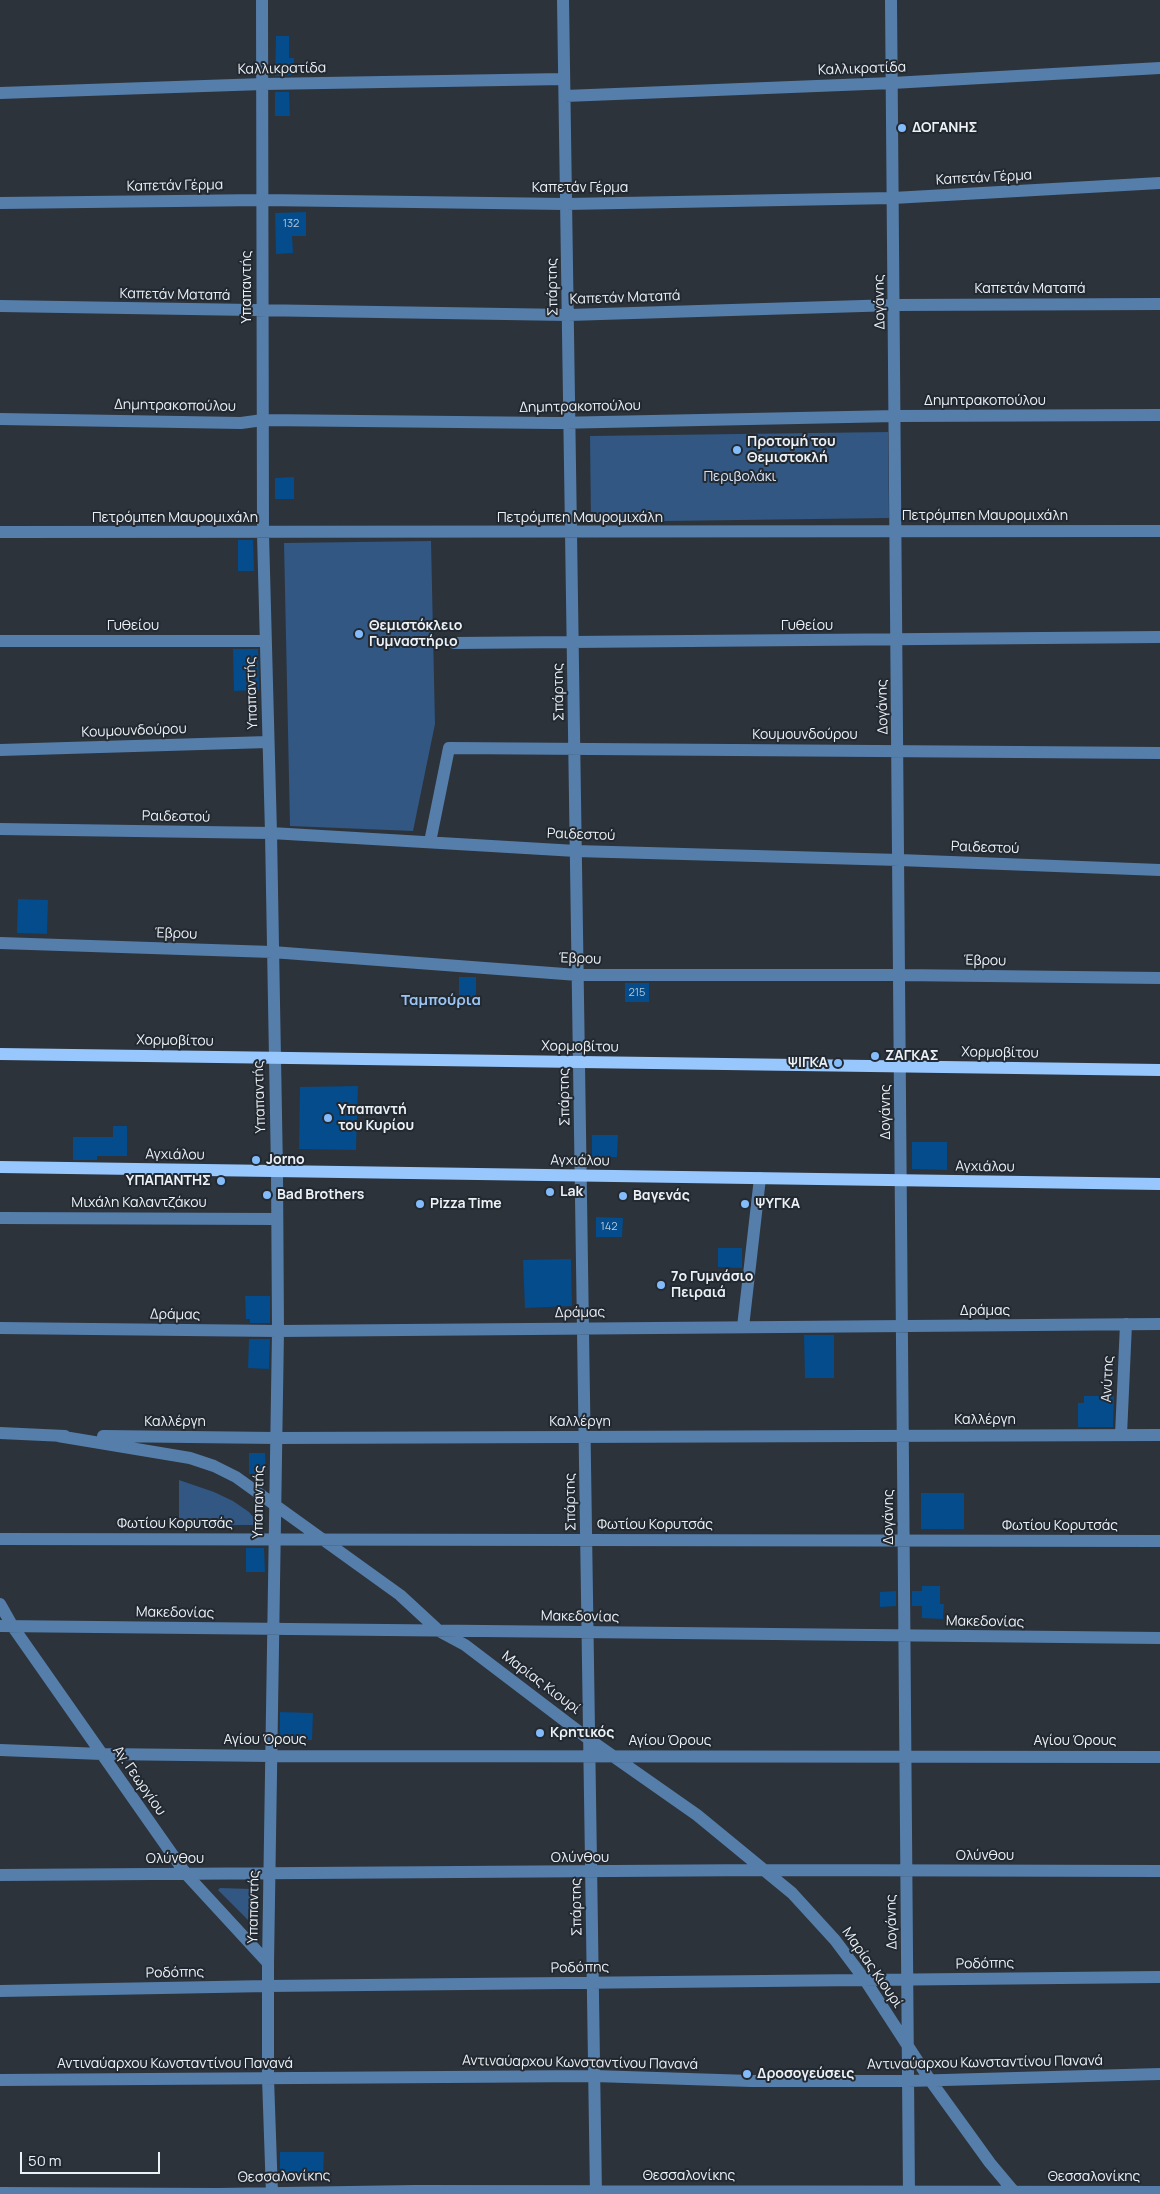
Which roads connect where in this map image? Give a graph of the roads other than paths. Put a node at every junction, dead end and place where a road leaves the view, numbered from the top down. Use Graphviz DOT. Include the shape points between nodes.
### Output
graph roads {
  1 [pos="262,0"];
  2 [pos="563,0"];
  3 [pos="891,0"];
  4 [pos="1160,68"];
  5 [pos="564,79"];
  6 [pos="892,82"];
  7 [pos="263,84"];
  8 [pos="0,93"];
  9 [pos="564,96"];
  10 [pos="1160,183"];
  11 [pos="893,198"];
  12 [pos="263,200"];
  13 [pos="0,203"];
  14 [pos="566,204"];
  15 [pos="1160,304"];
  16 [pos="895,305"];
  17 [pos="0,306"];
  18 [pos="262,312"];
  19 [pos="568,315"];
  20 [pos="1160,415"];
  21 [pos="896,416"];
  22 [pos="0,419"];
  23 [pos="263,420"];
  24 [pos="570,422"];
  25 [pos="0,532"];
  26 [pos="896,532"];
  27 [pos="1160,532"];
  28 [pos="571,533"];
  29 [pos="263,534"];
  30 [pos="1160,637"];
  31 [pos="897,640"];
  32 [pos="0,641"];
  33 [pos="265,641"];
  34 [pos="573,642"];
  35 [pos="454,643"];
  36 [pos="268,742"];
  37 [pos="574,749"];
  38 [pos="0,750"];
  39 [pos="898,751"];
  40 [pos="1160,753"];
  41 [pos="0,829"];
  42 [pos="272,833"];
  43 [pos="430,842"];
  44 [pos="576,851"];
  45 [pos="899,860"];
  46 [pos="1160,870"];
  47 [pos="0,943"];
  48 [pos="272,952"];
  49 [pos="578,975"];
  50 [pos="900,975"];
  51 [pos="1160,978"];
  52 [pos="0,1054"];
  53 [pos="274,1058"];
  54 [pos="579,1062"];
  55 [pos="900,1066"];
  56 [pos="1160,1070"];
  57 [pos="0,1167"];
  58 [pos="277,1172"];
  59 [pos="581,1176"];
  60 [pos="760,1178"];
  61 [pos="901,1180"];
  62 [pos="1160,1184"];
  63 [pos="0,1218"];
  64 [pos="277,1219"];
  65 [pos="1126,1324"];
  66 [pos="1160,1324"];
  67 [pos="902,1326"];
  68 [pos="743,1327"];
  69 [pos="0,1328"];
  70 [pos="583,1328"];
  71 [pos="278,1331"];
  72 [pos="0,1433"];
  73 [pos="1121,1435"];
  74 [pos="1160,1435"];
  75 [pos="58,1436"];
  76 [pos="903,1436"];
  77 [pos="585,1437"];
  78 [pos="276,1438"];
  79 [pos="275,1503"];
  80 [pos="0,1539"];
  81 [pos="274,1539"];
  82 [pos="325,1539"];
  83 [pos="586,1540"];
  84 [pos="904,1540"];
  85 [pos="1160,1541"];
  86 [pos="0,1604"];
  87 [pos="6,1626"];
  88 [pos="272,1629"];
  89 [pos="439,1631"];
  90 [pos="588,1632"];
  91 [pos="905,1636"];
  92 [pos="1160,1638"];
  93 [pos="590,1740"];
  94 [pos="0,1750"];
  95 [pos="102,1754"];
  96 [pos="271,1756"];
  97 [pos="590,1756"];
  98 [pos="615,1756"];
  99 [pos="906,1756"];
  100 [pos="1160,1756"];
  101 [pos="766,1870"];
  102 [pos="1160,1871"];
  103 [pos="906,1872"];
  104 [pos="270,1873"];
  105 [pos="592,1873"];
  106 [pos="186,1874"];
  107 [pos="0,1875"];
  108 [pos="268,1963"];
  109 [pos="1160,1978"];
  110 [pos="865,1980"];
  111 [pos="907,1980"];
  112 [pos="593,1983"];
  113 [pos="268,1986"];
  114 [pos="0,1991"];
  115 [pos="908,2048"];
  116 [pos="1160,2074"];
  117 [pos="594,2076"];
  118 [pos="268,2078"];
  119 [pos="0,2080"];
  120 [pos="930,2080"];
  121 [pos="908,2081"];
  122 [pos="596,2192"];
  123 [pos="1160,2192"];
  124 [pos="0,2193"];
  125 [pos="272,2193"];
  126 [pos="909,2193"];
  127 [pos="1015,2193"];
  128 [pos="218,2194"];
  1 -- 7 [label="street, Υπαπαντής"];
  2 -- 5 [label="street, Σπάρτης"];
  3 -- 6 [label="street, Δογάνης"];
  4 -- 6 [label="street, Καλλικρατίδα"];
  5 -- 7 [label="street, Καλλικρατίδα"];
  5 -- 9 [label="street, Σπάρτης"];
  6 -- 9 [label="street, Καλλικρατίδα"];
  6 -- 11 [label="street, Δογάνης"];
  7 -- 8 [label="street, Καλλικρατίδα"];
  7 -- 12 [label="street, Υπαπαντής"];
  9 -- 14 [label="street, Σπάρτης"];
  10 -- 11 [label="street, Καπετάν Γέρμα"];
  11 -- 14 [label="street, Καπετάν Γέρμα"];
  11 -- 16 [label="street, Δογάνης"];
  12 -- 13 [label="street, Καπετάν Γέρμα"];
  12 -- 14 [label="street, Καπετάν Γέρμα"];
  12 -- 18 [label="street, Υπαπαντής"];
  14 -- 19 [label="street, Σπάρτης"];
  15 -- 16 [label="street, Καπετάν Ματαπά"];
  16 -- 19 [label="street, Καπετάν Ματαπά"];
  16 -- 21 [label="street, Δογάνης"];
  17 -- 18 [label="street, Καπετάν Ματαπά"];
  18 -- 19 [label="street, Καπετάν Ματαπά"];
  18 -- 23 [label="street, Υπαπαντής"];
  19 -- 24 [label="street, Σπάρτης"];
  20 -- 21 [label="street, Δημητρακοπούλου"];
  21 -- 24 [label="street, Δημητρακοπούλου"];
  21 -- 26 [label="street, Δογάνης"];
  22 -- 23 [label="street, Δημητρακοπούλου" via="241,423"];
  23 -- 24 [label="street, Δημητρακοπούλου"];
  23 -- 29 [label="street, Υπαπαντής"];
  24 -- 28 [label="street, Σπάρτης"];
  25 -- 29 [label="street, Πετρόμπεη Μαυρομιχάλη"];
  26 -- 27 [label="street, Πετρόμπεη Μαυρομιχάλη"];
  26 -- 28 [label="street, Πετρόμπεη Μαυρομιχάλη"];
  26 -- 31 [label="street, Δογάνης"];
  28 -- 29 [label="street, Πετρόμπεη Μαυρομιχάλη"];
  28 -- 34 [label="street, Σπάρτης"];
  29 -- 33 [label="street, Υπαπαντής"];
  30 -- 31 [label="street, Γυθείου"];
  31 -- 34 [label="street, Γυθείου"];
  31 -- 39 [label="street, Δογάνης"];
  32 -- 33 [label="street, Γυθείου"];
  33 -- 36 [label="street, Υπαπαντής"];
  34 -- 35 [label="street, Γυθείου"];
  34 -- 37 [label="street, Σπάρτης"];
  36 -- 38 [label="street, Κουμουνδούρου"];
  36 -- 42 [label="street, Υπαπαντής"];
  37 -- 39 [label="street, Κουμουνδούρου"];
  37 -- 43 [label="street, Κουμουνδούρου" via="449,748"];
  37 -- 44 [label="street, Σπάρτης"];
  39 -- 40 [label="street, Κουμουνδούρου"];
  39 -- 45 [label="street, Δογάνης"];
  41 -- 42 [label="street, Ραιδεστού"];
  42 -- 43 [label="street, Ραιδεστού"];
  42 -- 48 [label="street, Υπαπαντής"];
  43 -- 44 [label="street, Ραιδεστού"];
  44 -- 45 [label="street, Ραιδεστού"];
  44 -- 49 [label="street, Σπάρτης"];
  45 -- 46 [label="street, Ραιδεστού"];
  45 -- 50 [label="street, Δογάνης"];
  47 -- 48 [label="street, Έβρου"];
  48 -- 49 [label="street, Έβρου"];
  48 -- 53 [label="street, Υπαπαντής"];
  49 -- 50 [label="street, Έβρου"];
  49 -- 54 [label="street, Σπάρτης"];
  50 -- 51 [label="street, Έβρου"];
  50 -- 55 [label="street, Δογάνης"];
  52 -- 53 [label="main road, Χορμοβίτου"];
  53 -- 54 [label="main road, Χορμοβίτου"];
  53 -- 58 [label="street, Υπαπαντής"];
  54 -- 55 [label="main road, Χορμοβίτου"];
  54 -- 59 [label="street, Σπάρτης"];
  55 -- 56 [label="main road, Χορμοβίτου"];
  55 -- 61 [label="street, Δογάνης"];
  57 -- 58 [label="main road, Αγχιάλου"];
  58 -- 59 [label="main road, Αγχιάλου"];
  58 -- 64 [label="street, Υπαπαντής"];
  59 -- 60 [label="main road, Αγχιάλου"];
  59 -- 70 [label="street, Σπάρτης"];
  60 -- 61 [label="main road, Αγχιάλου"];
  60 -- 68 [label="street"];
  61 -- 62 [label="main road, Αγχιάλου"];
  61 -- 67 [label="street, Δογάνης"];
  63 -- 64 [label="street, Μιχάλη Καλαντζάκου"];
  64 -- 71 [label="street, Υπαπαντής"];
  65 -- 66 [label="street, Δράμας"];
  65 -- 67 [label="street, Δράμας"];
  65 -- 73 [label="street, Ανύτης"];
  67 -- 68 [label="street, Δράμας"];
  67 -- 76 [label="street, Δογάνης"];
  68 -- 70 [label="street, Δράμας"];
  69 -- 71 [label="street, Δράμας"];
  70 -- 71 [label="street, Δράμας"];
  70 -- 77 [label="street, Σπάρτης"];
  71 -- 78 [label="street, Υπαπαντής"];
  72 -- 75 [label="street, Καλλέργη"];
  73 -- 74 [label="street, Καλλέργη"];
  73 -- 76 [label="street, Καλλέργη"];
  75 -- 78 [label="street, Καλλέργη"];
  75 -- 79 [label="street, Μαρίας Κιουρί" via="190,1458 236,1477"];
  76 -- 77 [label="street, Καλλέργη"];
  76 -- 84 [label="street, Δογάνης"];
  77 -- 78 [label="street, Καλλέργη"];
  77 -- 83 [label="street, Σπάρτης"];
  78 -- 79 [label="street, Υπαπαντής"];
  79 -- 81 [label="street, Υπαπαντής"];
  79 -- 82 [label="street, Μαρίας Κιουρί"];
  80 -- 81 [label="street, Φωτίου Κορυτσάς"];
  81 -- 82 [label="street, Φωτίου Κορυτσάς"];
  81 -- 88 [label="street, Υπαπαντής"];
  82 -- 83 [label="street, Φωτίου Κορυτσάς"];
  82 -- 89 [label="street, Μαρίας Κιουρί" via="400,1595"];
  83 -- 84 [label="street, Φωτίου Κορυτσάς"];
  83 -- 90 [label="street, Σπάρτης"];
  84 -- 85 [label="street, Φωτίου Κορυτσάς"];
  84 -- 91 [label="street, Δογάνης"];
  86 -- 87 [label="street, Αγ. Γεωργίου"];
  87 -- 88 [label="street, Μακεδονίας"];
  87 -- 95 [label="street, Αγ. Γεωργίου"];
  88 -- 89 [label="street, Μακεδονίας"];
  88 -- 96 [label="street, Υπαπαντής"];
  89 -- 90 [label="street, Μακεδονίας"];
  89 -- 93 [label="street, Μαρίας Κιουρί" via="465,1645"];
  90 -- 91 [label="street, Μακεδονίας"];
  90 -- 93 [label="street, Σπάρτης"];
  91 -- 92 [label="street, Μακεδονίας"];
  91 -- 99 [label="street, Δογάνης"];
  93 -- 97 [label="street, Σπάρτης"];
  93 -- 98 [label="street, Μαρίας Κιουρί"];
  94 -- 95 [label="street, Αγίου Όρους"];
  95 -- 96 [label="street, Αγίου Όρους"];
  95 -- 106 [label="street, Αγ. Γεωργίου"];
  96 -- 97 [label="street, Αγίου Όρους"];
  96 -- 104 [label="street, Υπαπαντής"];
  97 -- 98 [label="street, Αγίου Όρους"];
  97 -- 105 [label="street, Σπάρτης"];
  98 -- 99 [label="street, Αγίου Όρους"];
  98 -- 101 [label="street, Μαρίας Κιουρί"];
  99 -- 100 [label="street, Αγίου Όρους"];
  99 -- 103 [label="street, Δογάνης"];
  101 -- 103 [label="street, Ολύνθου"];
  101 -- 105 [label="street, Ολύνθου"];
  101 -- 110 [label="street, Μαρίας Κιουρί" via="815,1917"];
  102 -- 103 [label="street, Ολύνθου"];
  103 -- 111 [label="street, Δογάνης"];
  104 -- 105 [label="street, Ολύνθου"];
  104 -- 106 [label="street, Ολύνθου"];
  104 -- 108 [label="street, Υπαπαντής"];
  105 -- 112 [label="street, Σπάρτης"];
  106 -- 107 [label="street, Ολύνθου"];
  106 -- 108 [label="street, Αγ. Γεωργίου"];
  108 -- 113 [label="street, Υπαπαντής"];
  109 -- 111 [label="street, Ροδόπης"];
  110 -- 111 [label="street, Ροδόπης"];
  110 -- 112 [label="street, Ροδόπης"];
  110 -- 115 [label="street, Μαρίας Κιουρί"];
  111 -- 115 [label="street, Δογάνης"];
  112 -- 113 [label="street, Ροδόπης"];
  112 -- 117 [label="street, Σπάρτης"];
  113 -- 114 [label="street, Ροδόπης"];
  113 -- 118 [label="street, Υπαπαντής"];
  115 -- 120 [label="street, Μαρίας Κιουρί"];
  115 -- 121 [label="street, Δογάνης"];
  116 -- 120 [label="street, Αντιναύαρχου Κωνσταντίνου Πανανά"];
  117 -- 118 [label="street, Αντιναύαρχου Κωνσταντίνου Πανανά"];
  117 -- 121 [label="street, Αντιναύαρχου Κωνσταντίνου Πανανά"];
  117 -- 122 [label="street, Σπάρτης"];
  118 -- 119 [label="street, Αντιναύαρχου Κωνσταντίνου Πανανά"];
  118 -- 125 [label="street, Υπαπαντής"];
  120 -- 121 [label="street, Αντιναύαρχου Κωνσταντίνου Πανανά"];
  120 -- 127 [label="street, Μαρίας Κιουρί"];
  121 -- 126 [label="street, Δογάνης"];
  122 -- 125 [label="street, Θεσσαλονίκης"];
  122 -- 126 [label="street, Θεσσαλονίκης"];
  123 -- 127 [label="street, Θεσσαλονίκης"];
  124 -- 128 [label="street, Θεσσαλονίκης"];
  125 -- 128 [label="street, Θεσσαλονίκης"];
  126 -- 127 [label="street, Θεσσαλονίκης"];
}
